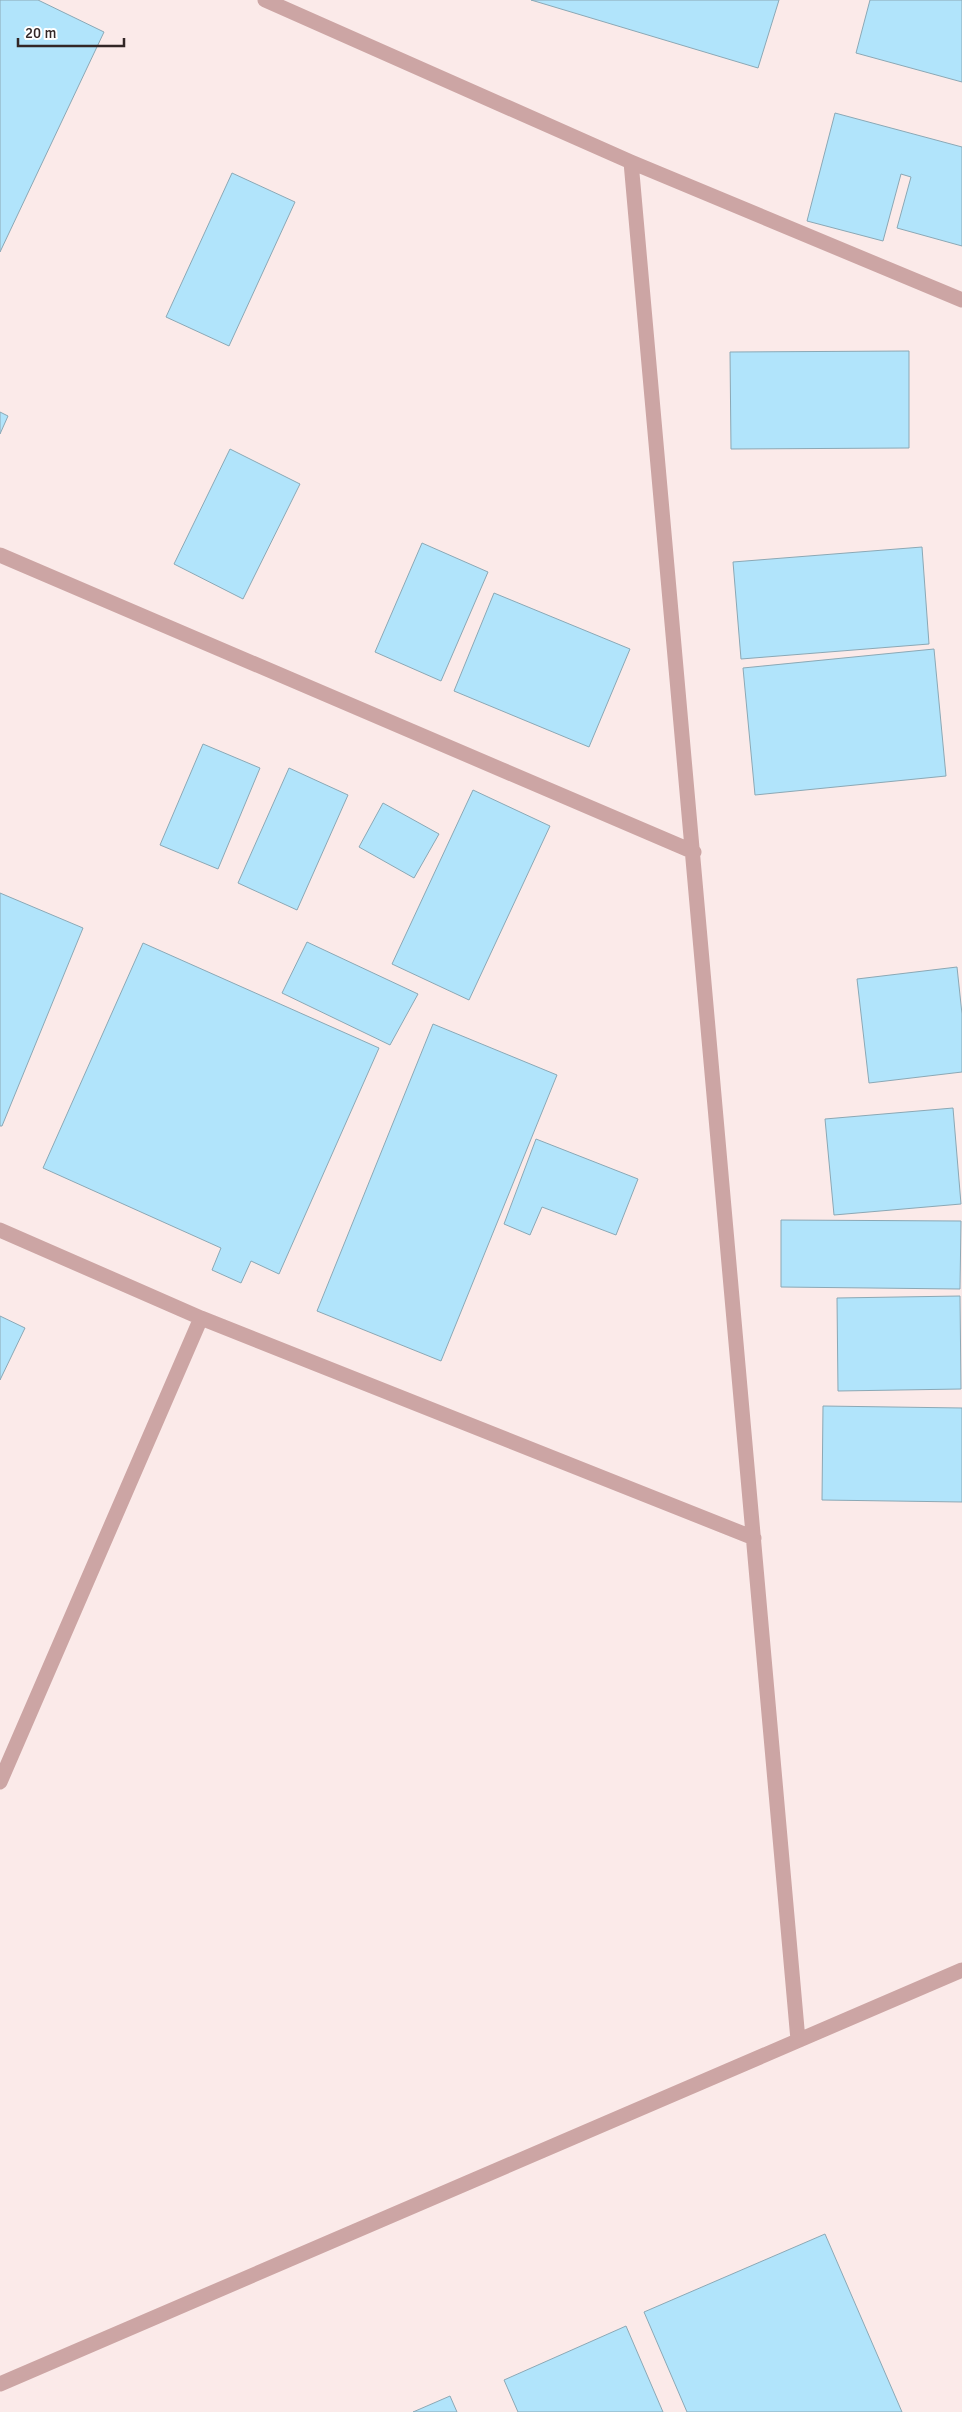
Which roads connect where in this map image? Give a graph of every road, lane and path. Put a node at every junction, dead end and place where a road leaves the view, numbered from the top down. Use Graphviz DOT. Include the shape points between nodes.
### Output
graph roads {
  1 [pos="265,0"];
  2 [pos="631,162"];
  3 [pos="962,300"];
  4 [pos="0,555"];
  5 [pos="694,852"];
  6 [pos="0,1230"];
  7 [pos="201,1318"];
  8 [pos="754,1538"];
  9 [pos="0,1782"];
  10 [pos="962,1970"];
  11 [pos="798,2040"];
  12 [pos="0,2384"];
  1 -- 2 [label="lane"];
  2 -- 3 [label="lane"];
  2 -- 5 [label="lane"];
  4 -- 5 [label="lane"];
  5 -- 8 [label="lane"];
  6 -- 7 [label="lane"];
  7 -- 8 [label="lane"];
  7 -- 9 [label="lane"];
  8 -- 11 [label="lane"];
  10 -- 11 [label="lane"];
  11 -- 12 [label="lane"];
}
